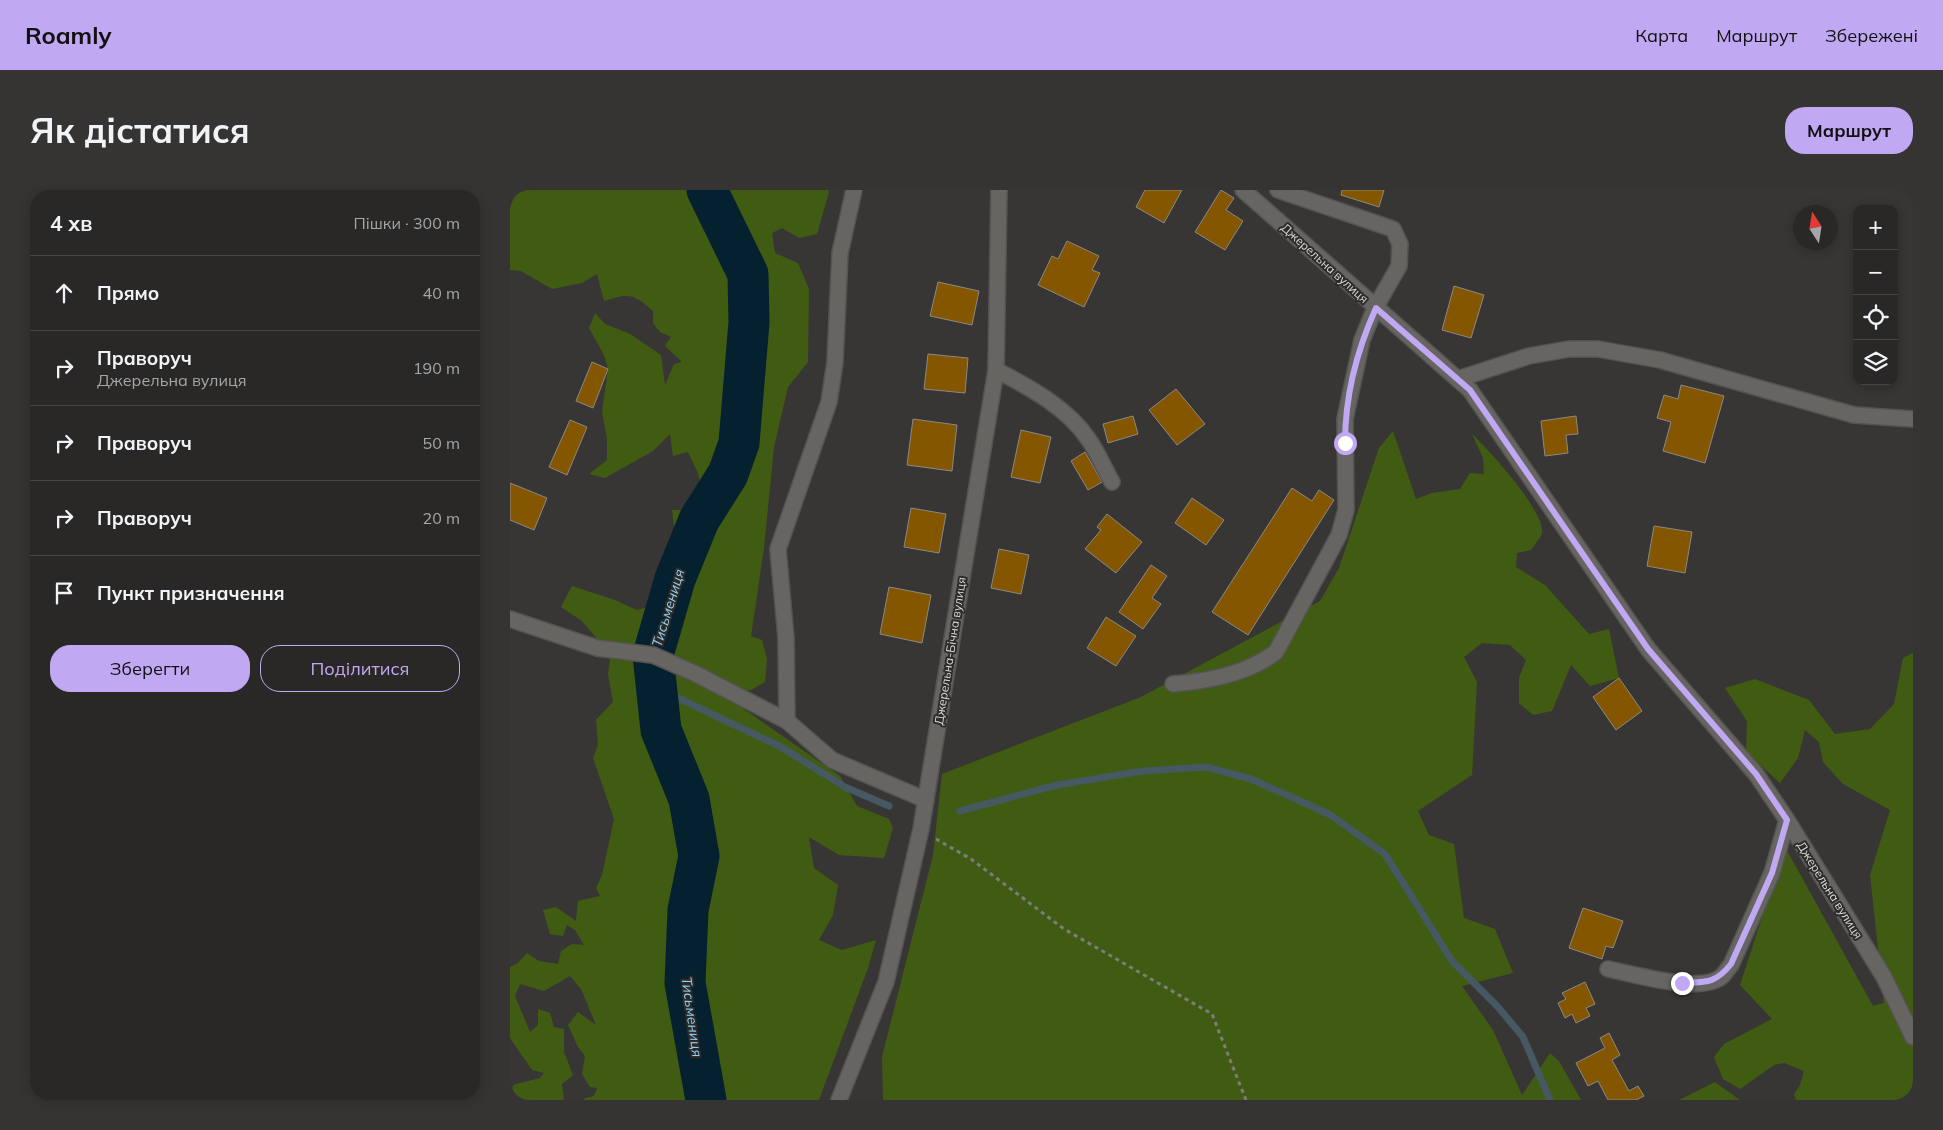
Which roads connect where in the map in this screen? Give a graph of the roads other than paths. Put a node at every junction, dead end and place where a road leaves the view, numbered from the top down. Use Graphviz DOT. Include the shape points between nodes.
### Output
graph roads {
  1 [pos="854,190"];
  2 [pos="999,190"];
  3 [pos="1243,190"];
  4 [pos="1278,190"];
  5 [pos="1376,308"];
  6 [pos="996,370"];
  7 [pos="1458,379"];
  8 [pos="1913,419"];
  9 [pos="1112,482"];
  10 [pos="510,619"];
  11 [pos="1173,684"];
  12 [pos="787,721"];
  13 [pos="926,800"];
  14 [pos="1787,820"];
  15 [pos="1608,969"];
  16 [pos="1913,1037"];
  17 [pos="839,1100"];
  1 -- 12 [label="street" via="840,254 835,362 829,402 778,549 786,638"];
  2 -- 6 [label="street, Джерельна-Бічна вулиця"];
  3 -- 5 [label="street, Джерельна вулиця"];
  4 -- 5 [label="street" via="1393,229 1400,244 1399,266"];
  5 -- 7 [label="street, Джерельна вулиця"];
  5 -- 11 [label="street" via="1362,340 1345,420 1346,510 1339,535 1276,652 1263,662 1240,671 1201,682"];
  6 -- 9 [label="street" via="1031,388 1067,416 1089,439"];
  6 -- 13 [label="street, Джерельна-Бічна вулиця"];
  7 -- 8 [label="street" via="1529,356 1569,349 1598,350 1660,360 1854,415"];
  7 -- 14 [label="street, Джерельна вулиця" via="1470,390 1648,649 1756,774"];
  10 -- 12 [label="street" via="597,648 653,656 694,673"];
  12 -- 13 [label="street" via="832,760"];
  13 -- 17 [label="street, Джерельна-Бічна вулиця" via="886,982"];
  14 -- 15 [label="street" via="1772,873 1731,964 1721,977 1708,982 1682,983"];
  14 -- 16 [label="street, Джерельна вулиця" via="1884,977"];
}
